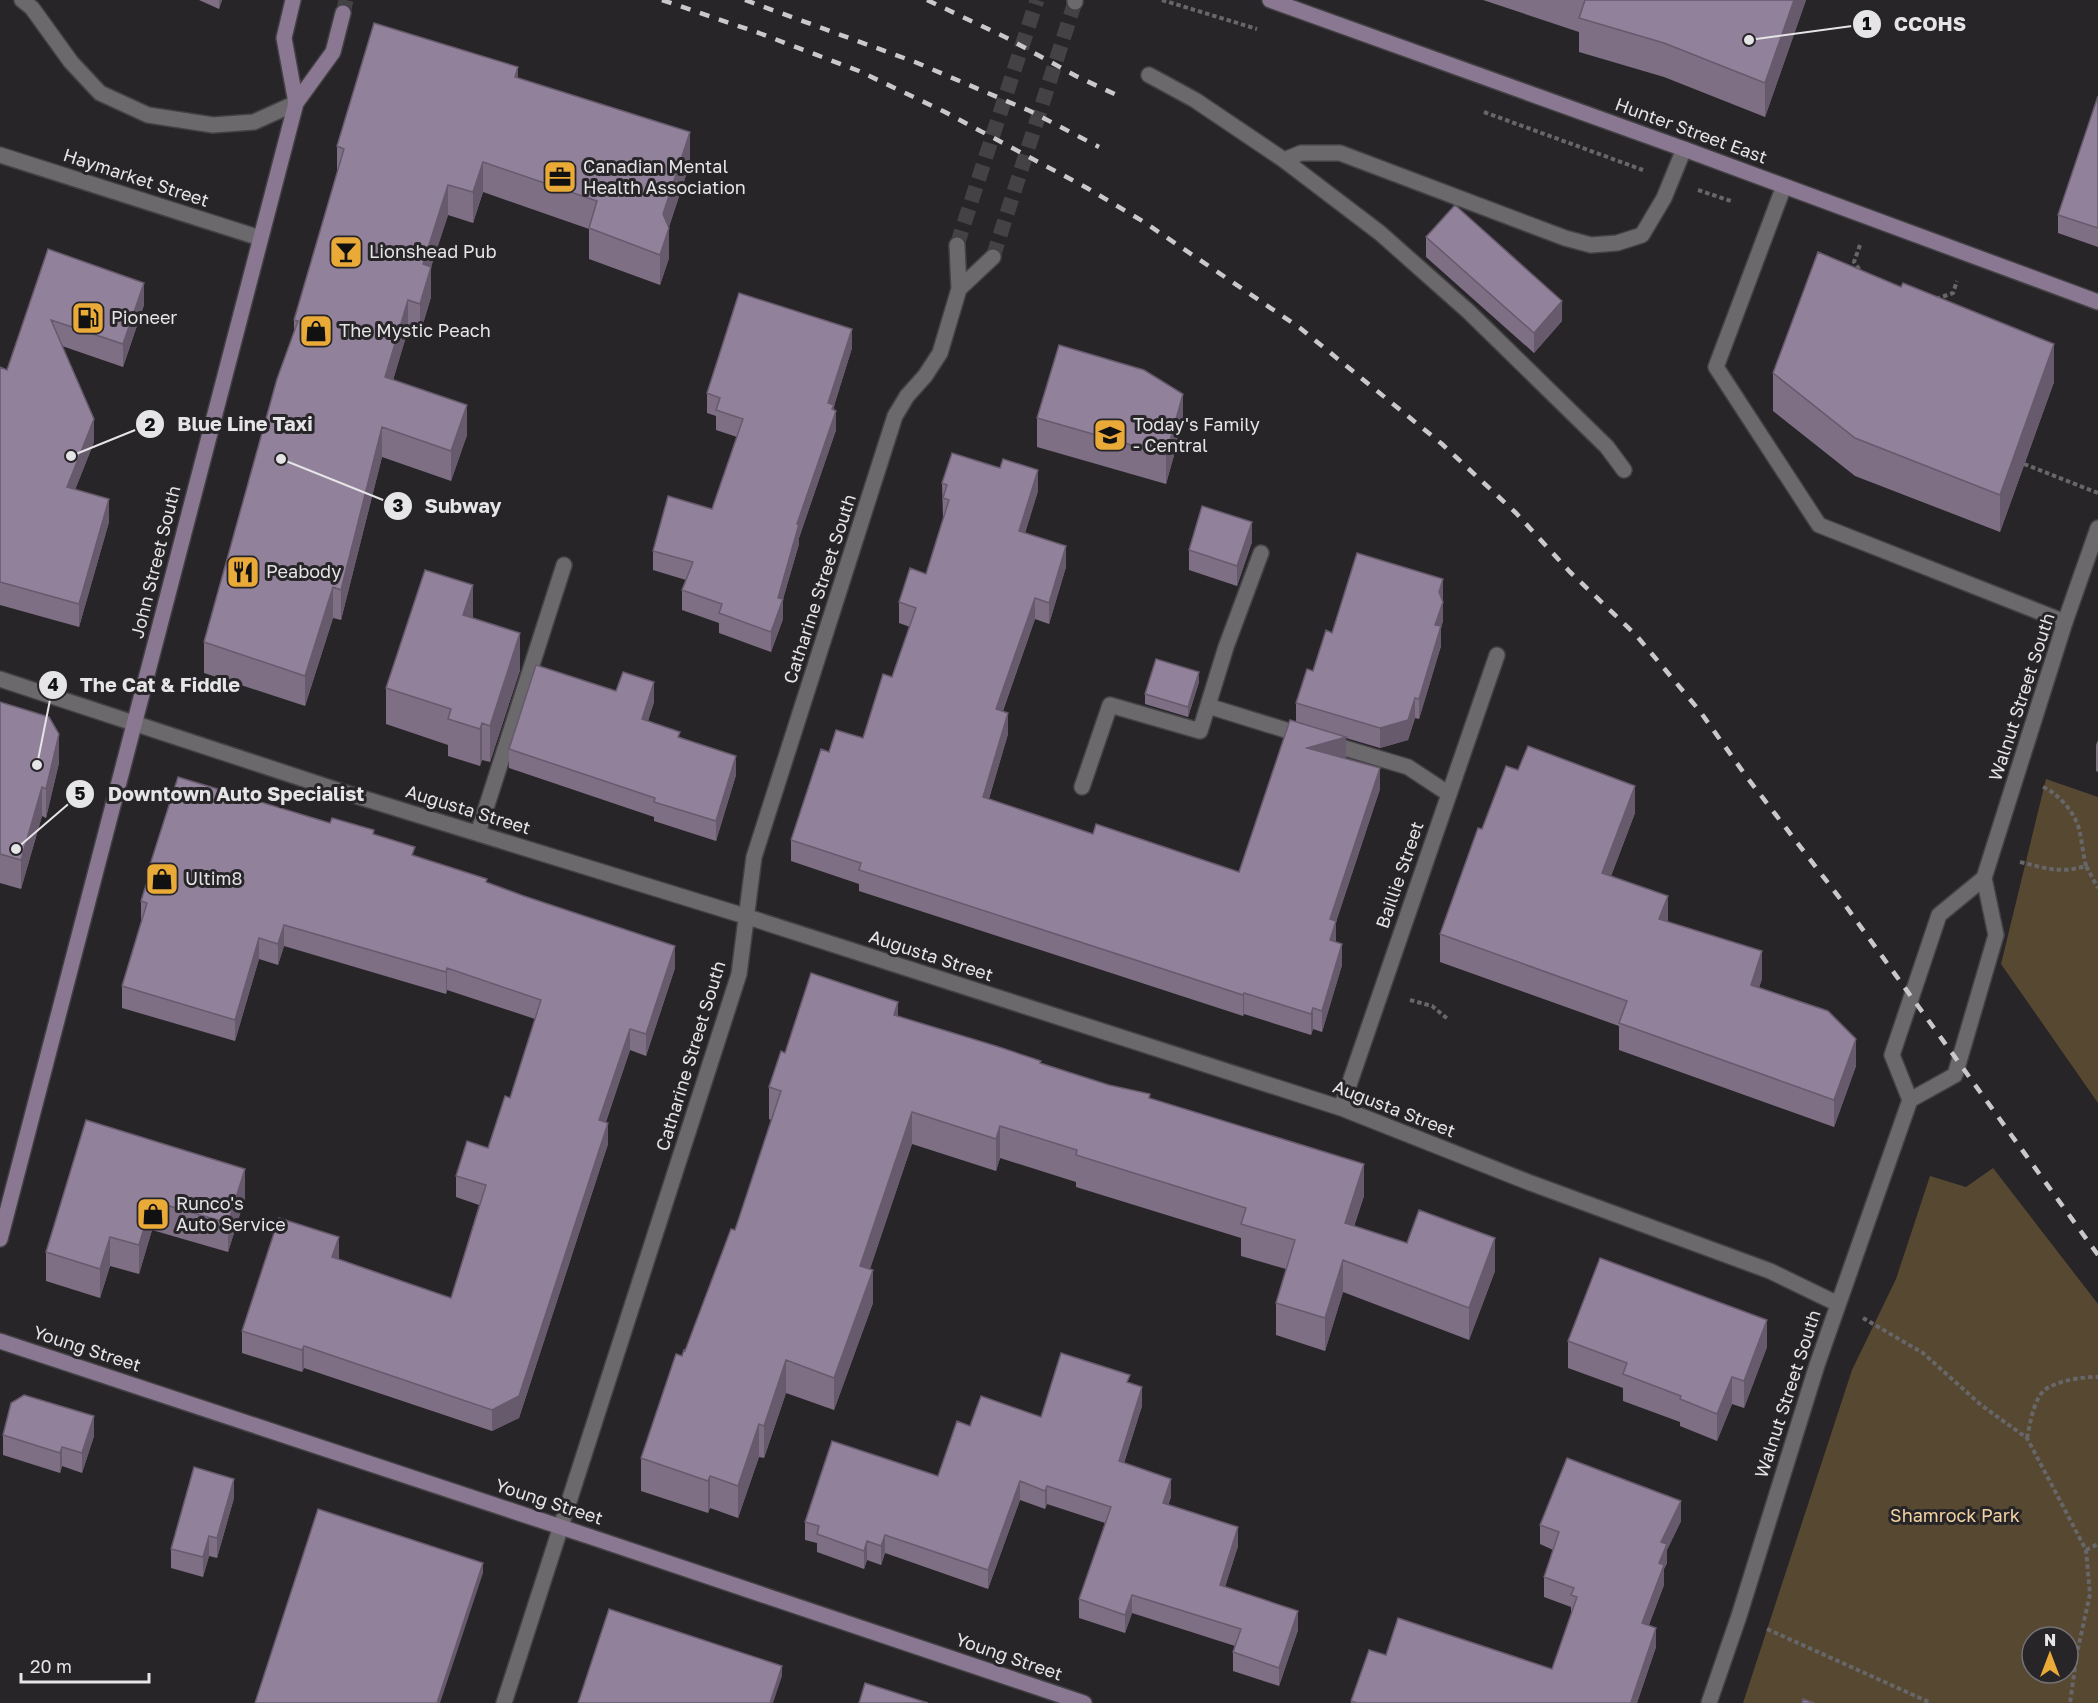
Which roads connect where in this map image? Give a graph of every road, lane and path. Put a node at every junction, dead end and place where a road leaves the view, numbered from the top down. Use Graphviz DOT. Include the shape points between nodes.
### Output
graph roads {
  1 [pos="22,0"];
  2 [pos="293,0"];
  3 [pos="1162,0"];
  4 [pos="1270,0"];
  5 [pos="343,13"];
  6 [pos="1263,31"];
  7 [pos="1149,75"];
  8 [pos="296,103"];
  9 [pos="1484,112"];
  10 [pos="1684,149"];
  11 [pos="0,154"];
  12 [pos="1284,160"];
  13 [pos="1671,180"];
  14 [pos="1784,186"];
  15 [pos="1773,216"];
  16 [pos="1869,218"];
  17 [pos="260,238"];
  18 [pos="1848,244"];
  19 [pos="957,245"];
  20 [pos="1859,248"];
  21 [pos="1869,252"];
  22 [pos="1968,254"];
  23 [pos="993,257"];
  24 [pos="1868,281"];
  25 [pos="1956,283"];
  26 [pos="1967,287"];
  27 [pos="959,289"];
  28 [pos="1934,300"];
  29 [pos="2098,302"];
  30 [pos="2024,464"];
  31 [pos="1624,470"];
  32 [pos="2098,493"];
  33 [pos="2098,528"];
  34 [pos="1261,553"];
  35 [pos="564,565"];
  36 [pos="2065,622"];
  37 [pos="1497,655"];
  38 [pos="0,679"];
  39 [pos="1208,706"];
  40 [pos="135,722"];
  41 [pos="2017,778"];
  42 [pos="1082,787"];
  43 [pos="1449,794"];
  44 [pos="478,833"];
  45 [pos="1991,855"];
  46 [pos="2085,867"];
  47 [pos="1984,878"];
  48 [pos="2098,888"];
  49 [pos="748,917"];
  50 [pos="1381,991"];
  51 [pos="1449,1020"];
  52 [pos="1910,1100"];
  53 [pos="1341,1108"];
  54 [pos="0,1239"];
  55 [pos="1838,1304"];
  56 [pos="0,1341"];
  57 [pos="2098,1377"];
  58 [pos="2027,1438"];
  59 [pos="561,1527"];
  60 [pos="2098,1544"];
  61 [pos="2085,1550"];
  62 [pos="1739,1616"];
  63 [pos="504,1703"];
  64 [pos="1084,1703"];
  65 [pos="1709,1703"];
  66 [pos="1931,1703"];
  67 [pos="2070,1703"];
  1 -- 8 [label="street" via="100,93 148,115 213,125 254,122"];
  2 -- 8 [label="street, John Street South" via="284,38"];
  3 -- 6 [label="path"];
  4 -- 10 [label="street, Hunter Street East"];
  5 -- 8 [label="street, John Street South" via="333,52"];
  7 -- 12 [label="street" via="1195,100"];
  8 -- 17 [label="street, John Street South"];
  9 -- 13 [label="path"];
  10 -- 13 [label="street"];
  10 -- 14 [label="street, Hunter Street East"];
  11 -- 17 [label="street, Haymarket Street"];
  12 -- 13 [label="street" via="1301,153 1340,153 1591,245 1617,243 1642,235"];
  12 -- 31 [label="street" via="1380,232 1469,312 1607,447"];
  13 -- 15 [label="path"];
  14 -- 15 [label="street"];
  14 -- 16 [label="street, Hunter Street East"];
  15 -- 36 [label="street" via="1716,367 1819,525"];
  16 -- 20 [label="path"];
  16 -- 22 [label="street, Hunter Street East"];
  17 -- 40 [label="street, John Street South"];
  18 -- 20 [label="path"];
  19 -- 27 [label="street, Catharine Street South"];
  20 -- 21 [label="path"];
  20 -- 24 [label="path" via="1854,262"];
  22 -- 25 [label="path"];
  22 -- 29 [label="street, Hunter Street East"];
  23 -- 27 [label="street"];
  25 -- 26 [label="path"];
  25 -- 28 [label="path" via="1953,293"];
  27 -- 49 [label="street, Catharine Street South" via="940,353 895,416 754,857"];
  30 -- 32 [label="path"];
  33 -- 36 [label="street, Walnut Street South"];
  34 -- 39 [label="street"];
  35 -- 44 [label="street"];
  36 -- 41 [label="street, Walnut Street South"];
  37 -- 43 [label="street, Baillie Street"];
  38 -- 40 [label="street, Augusta Street"];
  39 -- 42 [label="street" via="1200,731 1110,705"];
  39 -- 43 [label="street" via="1408,767"];
  40 -- 44 [label="street, Augusta Street"];
  40 -- 54 [label="street, John Street South"];
  41 -- 45 [label="street, Walnut Street South"];
  41 -- 46 [label="path" via="2050,790 2065,804 2079,827"];
  43 -- 50 [label="street, Baillie Street"];
  44 -- 49 [label="street, Augusta Street"];
  45 -- 46 [label="path" via="2050,870 2068,872"];
  45 -- 47 [label="street, Walnut Street South"];
  46 -- 48 [label="path"];
  47 -- 52 [label="street" via="1939,915 1892,1055"];
  47 -- 52 [label="street, Walnut Street South" via="1996,935 1955,1075"];
  49 -- 53 [label="street, Augusta Street"];
  49 -- 59 [label="street, Catharine Street South" via="739,974"];
  50 -- 51 [label="path" via="1431,1006"];
  50 -- 53 [label="street, Baillie Street"];
  52 -- 55 [label="street, Walnut Street South"];
  53 -- 55 [label="street, Augusta Street" via="1770,1271"];
  55 -- 58 [label="path" via="1923,1353 1981,1405"];
  55 -- 62 [label="street, Walnut Street South"];
  56 -- 59 [label="street, Young Street"];
  57 -- 58 [label="path" via="2078,1377 2045,1389 2033,1410"];
  58 -- 61 [label="path"];
  59 -- 63 [label="street, Catharine Street South"];
  59 -- 64 [label="street, Young Street"];
  60 -- 61 [label="path"];
  61 -- 67 [label="path" via="2090,1594"];
  62 -- 65 [label="street, Walnut Street South"];
  62 -- 66 [label="path"];
}
